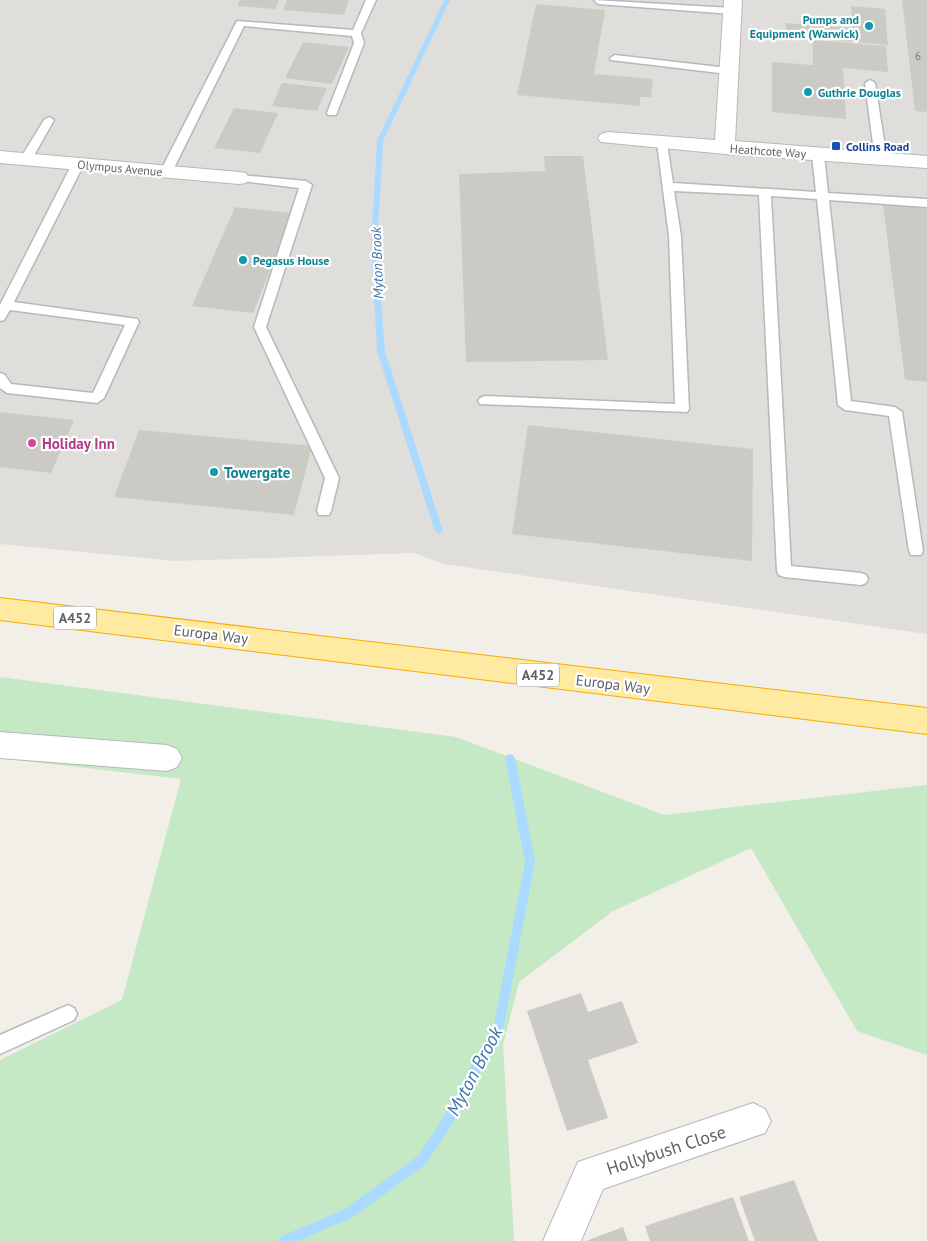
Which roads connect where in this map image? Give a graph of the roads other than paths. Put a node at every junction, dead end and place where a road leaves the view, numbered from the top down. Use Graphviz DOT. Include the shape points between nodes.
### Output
graph roads {
  1 [pos="371,0"];
  2 [pos="598,1"];
  3 [pos="732,6"];
  4 [pos="356,32"];
  5 [pos="615,58"];
  6 [pos="728,71"];
  7 [pos="870,83"];
  8 [pos="332,113"];
  9 [pos="50,120"];
  10 [pos="608,138"];
  11 [pos="662,143"];
  12 [pos="725,148"];
  13 [pos="818,155"];
  14 [pos="0,157"];
  15 [pos="880,159"];
  16 [pos="26,160"];
  17 [pos="927,162"];
  18 [pos="78,164"];
  19 [pos="166,172"];
  20 [pos="239,178"];
  21 [pos="667,187"];
  22 [pos="766,192"];
  23 [pos="824,196"];
  24 [pos="927,204"];
  25 [pos="3,311"];
  26 [pos="0,378"];
  27 [pos="485,401"];
  28 [pos="324,511"];
  29 [pos="916,551"];
  30 [pos="861,579"];
  31 [pos="0,609"];
  32 [pos="0,615"];
  33 [pos="150,627"];
  34 [pos="927,721"];
  35 [pos="0,745"];
  36 [pos="167,758"];
  37 [pos="68,1014"];
  38 [pos="0,1045"];
  39 [pos="753,1121"];
  40 [pos="562,1241"];
  1 -- 4 [label="lane"];
  2 -- 3 [label="lane"];
  3 -- 6 [label="street"];
  4 -- 8 [label="lane" via="359,43"];
  4 -- 19 [label="lane" via="241,23"];
  5 -- 6 [label="lane"];
  6 -- 12 [label="street"];
  7 -- 15 [label="lane"];
  9 -- 16 [label="lane"];
  10 -- 11 [label="street, Heathcote Way"];
  11 -- 12 [label="street, Heathcote Way"];
  11 -- 21 [label="lane"];
  12 -- 13 [label="street, Heathcote Way"];
  13 -- 15 [label="street, Heathcote Way"];
  13 -- 23 [label="lane"];
  14 -- 16 [label="street, Olympus Avenue"];
  15 -- 17 [label="street, Heathcote Way"];
  16 -- 18 [label="street, Olympus Avenue"];
  18 -- 19 [label="street, Olympus Avenue"];
  18 -- 25 [label="lane"];
  19 -- 20 [label="street, Olympus Avenue"];
  20 -- 28 [label="lane" via="306,185 260,327 332,478"];
  21 -- 22 [label="lane"];
  21 -- 27 [label="lane" via="675,236 682,409"];
  22 -- 23 [label="lane"];
  22 -- 30 [label="lane" via="784,571"];
  23 -- 24 [label="lane"];
  23 -- 29 [label="lane" via="845,405 895,412"];
  25 -- 26 [label="lane" via="133,322 97,398 7,388"];
  31 -- 33 [label="highway, Europa Way / A452"];
  32 -- 33 [label="highway, Europa Way / A452"];
  33 -- 34 [label="highway, Europa Way / A452"];
  35 -- 36 [label="street"];
  37 -- 38 [label="lane"];
  39 -- 40 [label="street, Hollybush Close" via="591,1175"];
}
